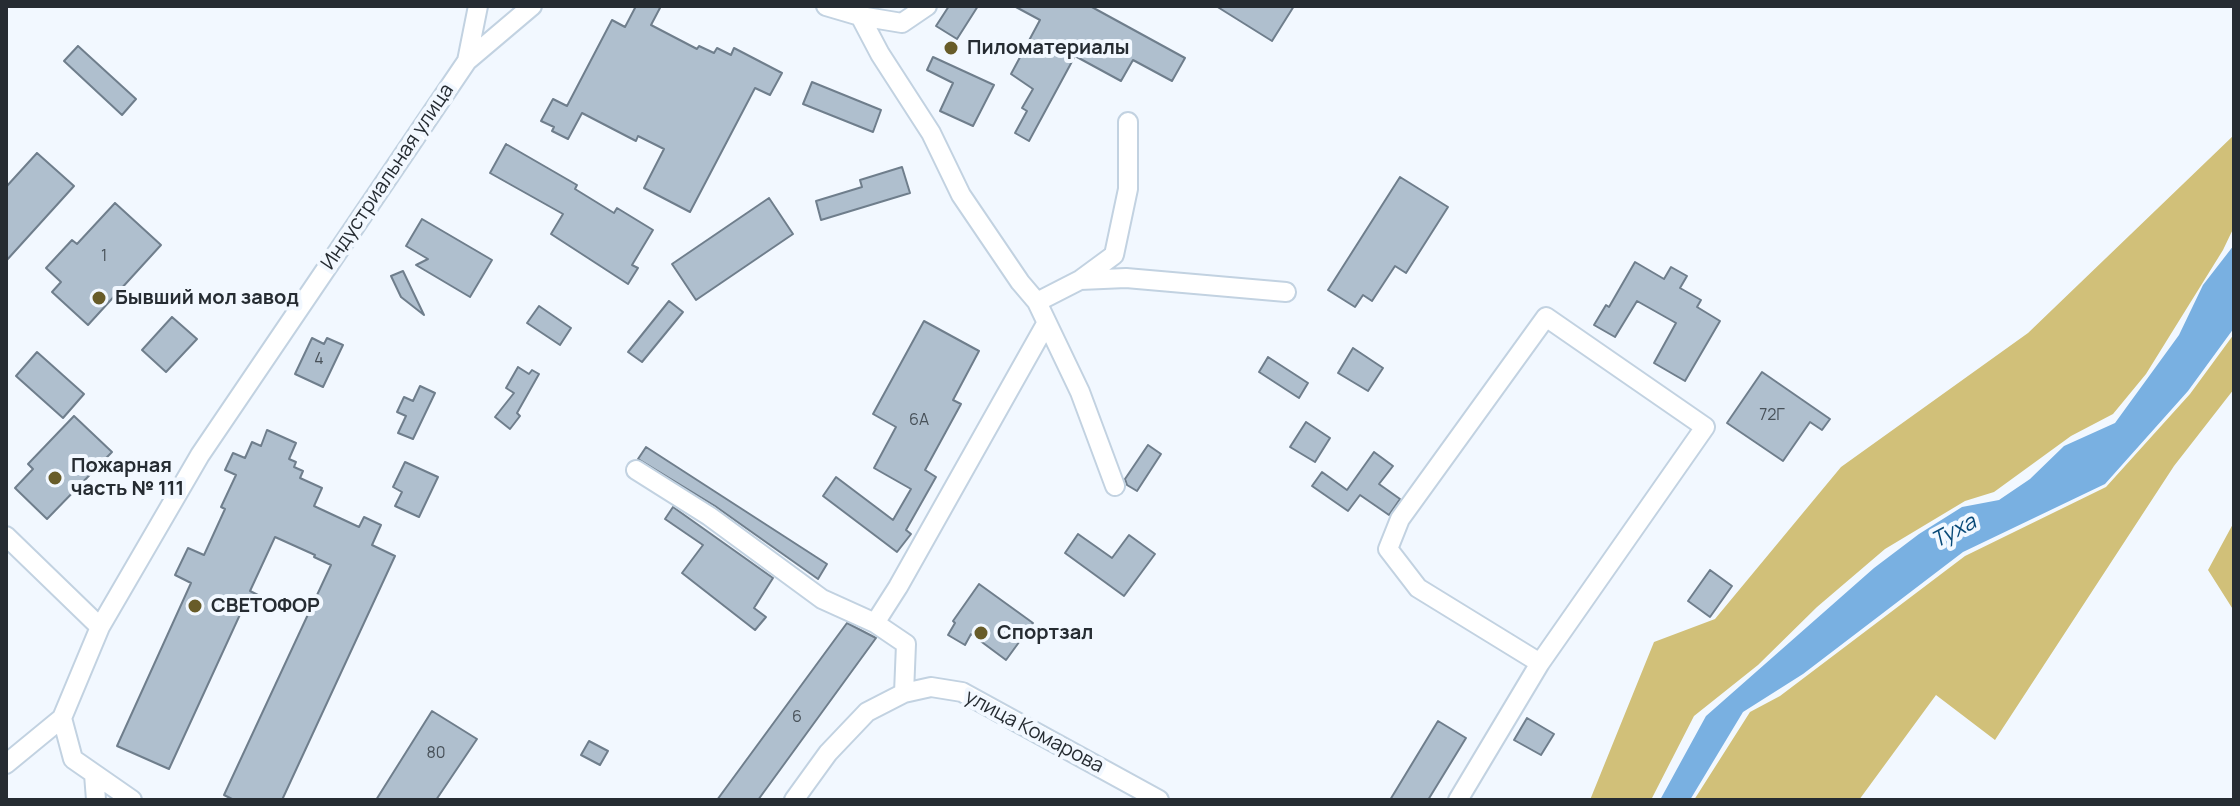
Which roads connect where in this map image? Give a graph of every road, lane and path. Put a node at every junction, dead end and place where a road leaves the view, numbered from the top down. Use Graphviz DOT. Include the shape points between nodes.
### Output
graph roads {
  1 [pos="478,6"];
  2 [pos="532,6"];
  3 [pos="826,6"];
  4 [pos="927,6"];
  5 [pos="860,16"];
  6 [pos="467,61"];
  7 [pos="1128,122"];
  8 [pos="1080,280"];
  9 [pos="1286,292"];
  10 [pos="1037,302"];
  11 [pos="1046,324"];
  12 [pos="636,470"];
  13 [pos="1115,486"];
  14 [pos="6,536"];
  15 [pos="875,623"];
  16 [pos="100,627"];
  17 [pos="1540,663"];
  18 [pos="904,693"];
  19 [pos="62,718"];
  20 [pos="6,764"];
  21 [pos="94,774"];
  22 [pos="96,800"];
  23 [pos="132,800"];
  24 [pos="794,800"];
  25 [pos="1159,800"];
  26 [pos="1458,800"];
  1 -- 6 [label="street"];
  2 -- 6 [label="street, Индустриальная улица"];
  3 -- 5 [label="street"];
  4 -- 5 [label="street" via="902,23"];
  5 -- 10 [label="street" via="931,133 961,195"];
  6 -- 16 [label="street, Индустриальная улица" via="200,455"];
  7 -- 8 [label="street" via="1128,189 1114,255"];
  8 -- 9 [label="street" via="1126,278"];
  8 -- 10 [label="street"];
  10 -- 11 [label="street"];
  11 -- 13 [label="street" via="1080,392"];
  11 -- 15 [label="street"];
  12 -- 15 [label="street" via="822,599"];
  14 -- 16 [label="street"];
  15 -- 18 [label="street" via="906,644"];
  16 -- 19 [label="street, Индустриальная улица"];
  17 -- 17 [label="street" via="1418,588 1388,549 1400,519 1546,317 1705,427"];
  17 -- 26 [label="street"];
  18 -- 24 [label="street" via="867,712"];
  18 -- 25 [label="street, улица Комарова" via="931,687 962,692"];
  19 -- 20 [label="street, Индустриальная улица"];
  19 -- 21 [label="street" via="73,759"];
  21 -- 22 [label="street"];
  21 -- 23 [label="street"];
}
